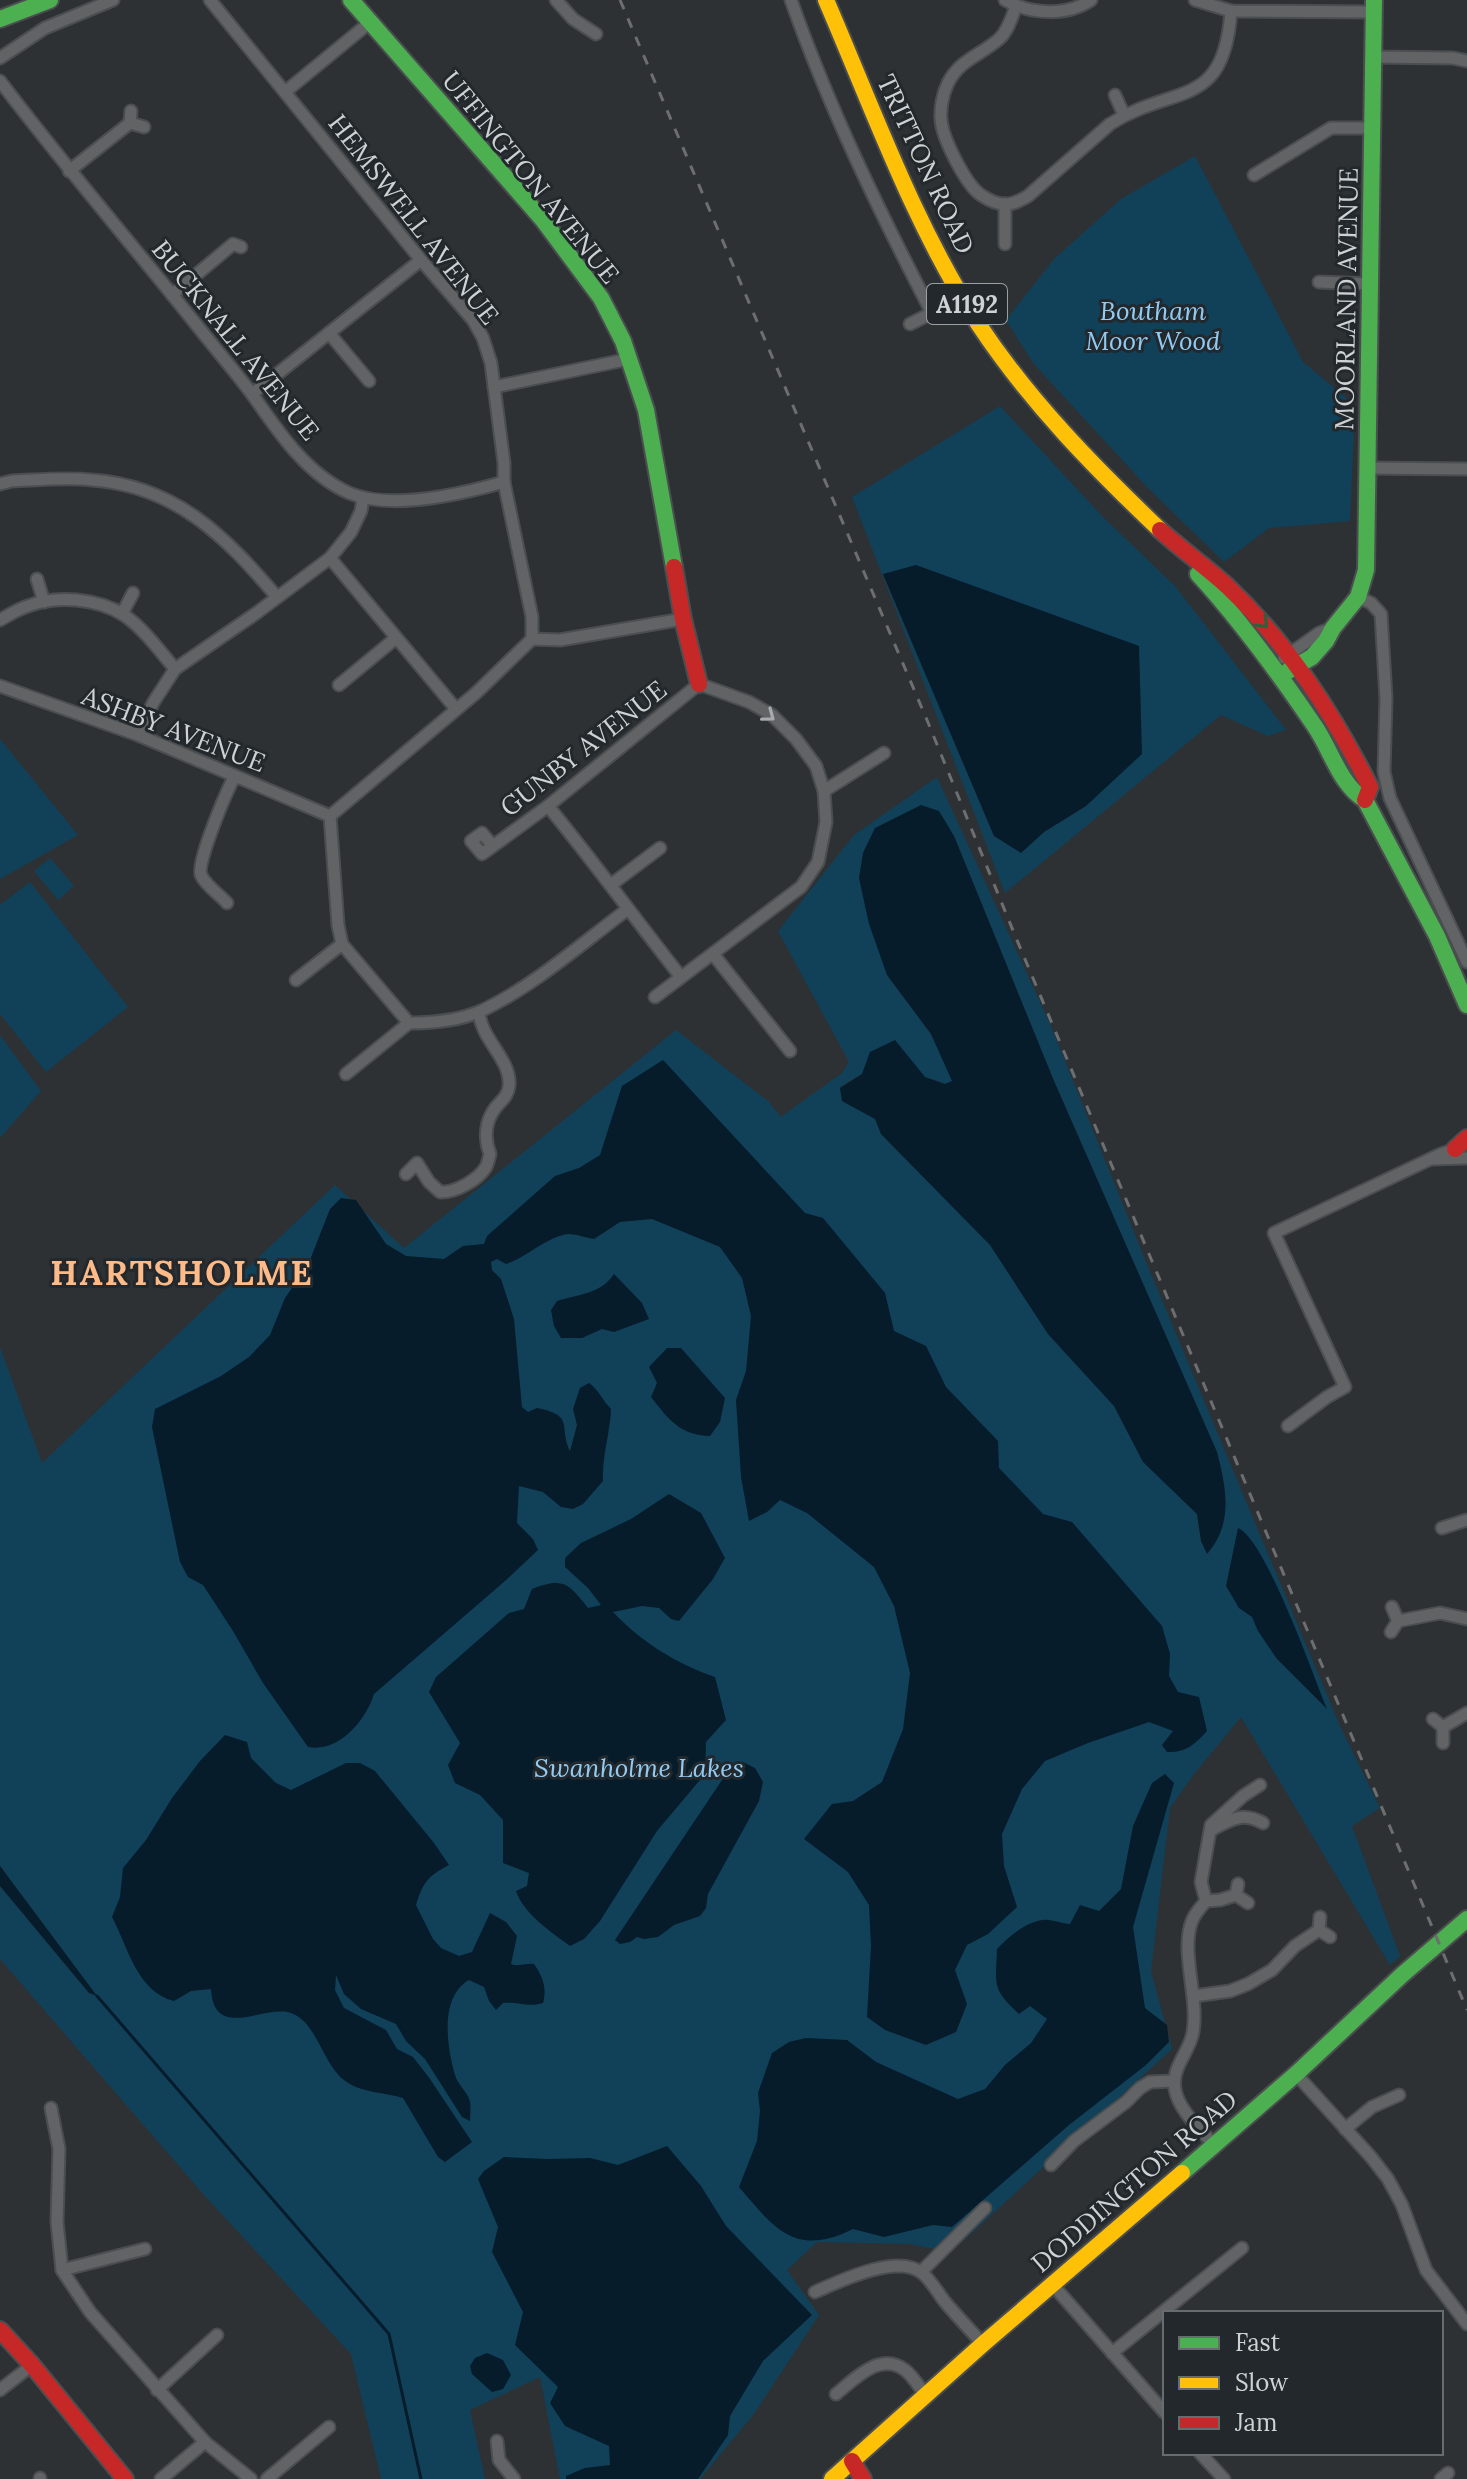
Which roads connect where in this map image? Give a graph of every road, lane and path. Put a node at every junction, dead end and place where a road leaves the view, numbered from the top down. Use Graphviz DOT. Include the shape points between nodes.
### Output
graph roads {
  1 [pos="50,0"];
  2 [pos="113,0"];
  3 [pos="210,0"];
  4 [pos="351,0"];
  5 [pos="556,0"];
  6 [pos="791,0"];
  7 [pos="826,0"];
  8 [pos="1091,0"];
  9 [pos="1195,0"];
  10 [pos="1011,3"];
  11 [pos="1374,6"];
  12 [pos="1231,11"];
  13 [pos="0,19"];
  14 [pos="369,23"];
  15 [pos="596,34"];
  16 [pos="1372,57"];
  17 [pos="0,58"];
  18 [pos="1467,61"];
  19 [pos="0,81"];
  20 [pos="285,92"];
  21 [pos="1115,95"];
  22 [pos="1124,115"];
  23 [pos="144,127"];
  24 [pos="1372,128"];
  25 [pos="69,171"];
  26 [pos="1254,175"];
  27 [pos="1005,204"];
  28 [pos="235,241"];
  29 [pos="1005,244"];
  30 [pos="421,260"];
  31 [pos="1319,282"];
  32 [pos="1371,284"];
  33 [pos="172,295"];
  34 [pos="910,324"];
  35 [pos="329,333"];
  36 [pos="629,359"];
  37 [pos="369,381"];
  38 [pos="494,387"];
  39 [pos="252,394"];
  40 [pos="1368,468"];
  41 [pos="1467,469"];
  42 [pos="504,482"];
  43 [pos="0,484"];
  44 [pos="363,498"];
  45 [pos="1187,555"];
  46 [pos="330,558"];
  47 [pos="37,579"];
  48 [pos="133,593"];
  49 [pos="277,597"];
  50 [pos="1358,597"];
  51 [pos="44,602"];
  52 [pos="122,614"];
  53 [pos="683,619"];
  54 [pos="0,620"];
  55 [pos="396,638"];
  56 [pos="532,639"];
  57 [pos="1295,659"];
  58 [pos="175,669"];
  59 [pos="1278,670"];
  60 [pos="699,684"];
  61 [pos="339,685"];
  62 [pos="0,686"];
  63 [pos="1322,697"];
  64 [pos="456,709"];
  65 [pos="138,735"];
  66 [pos="884,753"];
  67 [pos="1332,762"];
  68 [pos="235,776"];
  69 [pos="824,791"];
  70 [pos="1365,800"];
  71 [pos="548,806"];
  72 [pos="330,816"];
  73 [pos="493,846"];
  74 [pos="660,848"];
  75 [pos="612,884"];
  76 [pos="227,903"];
  77 [pos="628,909"];
  78 [pos="342,944"];
  79 [pos="713,954"];
  80 [pos="1467,962"];
  81 [pos="681,977"];
  82 [pos="296,980"];
  83 [pos="655,997"];
  84 [pos="1467,1005"];
  85 [pos="479,1012"];
  86 [pos="409,1023"];
  87 [pos="790,1051"];
  88 [pos="346,1074"];
  89 [pos="1464,1148"];
  90 [pos="406,1174"];
  91 [pos="1288,1426"];
  92 [pos="1467,1520"];
  93 [pos="1442,1528"];
  94 [pos="1392,1607"];
  95 [pos="1467,1619"];
  96 [pos="1398,1621"];
  97 [pos="1391,1632"];
  98 [pos="1467,1713"];
  99 [pos="1443,1743"];
  100 [pos="1260,1785"];
  101 [pos="1263,1823"];
  102 [pos="1210,1831"];
  103 [pos="1206,1901"];
  104 [pos="1248,1903"];
  105 [pos="1467,1919"];
  106 [pos="1330,1937"];
  107 [pos="1194,1996"];
  108 [pos="1296,2074"];
  109 [pos="1174,2081"];
  110 [pos="1399,2095"];
  111 [pos="51,2108"];
  112 [pos="1345,2129"];
  113 [pos="1213,2144"];
  114 [pos="1051,2165"];
  115 [pos="985,2208"];
  116 [pos="1242,2248"];
  117 [pos="145,2249"];
  118 [pos="62,2270"];
  119 [pos="921,2272"];
  120 [pos="1052,2284"];
  121 [pos="815,2292"];
  122 [pos="1164,2311"];
  123 [pos="1163,2312"];
  124 [pos="1467,2324"];
  125 [pos="0,2330"];
  126 [pos="217,2335"];
  127 [pos="983,2344"];
  128 [pos="1112,2353"];
  129 [pos="32,2365"];
  130 [pos="0,2390"];
  131 [pos="157,2390"];
  132 [pos="836,2394"];
  133 [pos="926,2396"];
  134 [pos="1163,2411"];
  135 [pos="329,2427"];
  136 [pos="497,2441"];
  137 [pos="205,2442"];
  138 [pos="1202,2455"];
  139 [pos="852,2461"];
  140 [pos="833,2478"];
  141 [pos="125,2479"];
  142 [pos="161,2479"];
  143 [pos="251,2479"];
  144 [pos="267,2479"];
  145 [pos="514,2479"];
  146 [pos="863,2479"];
  147 [pos="1224,2479"];
  1 -- 13 [label="main road"];
  2 -- 17 [label="street" via="45,28"];
  3 -- 20 [label="street, HEMSWELL AVENUE"];
  4 -- 14 [label="main road, UFFINGTON AVENUE"];
  5 -- 15 [label="street"];
  6 -- 34 [label="street" via="853,152 934,316"];
  7 -- 45 [label="main road, TRITTON ROAD / A1192" via="891,154 978,322 1067,439"];
  8 -- 10 [label="street" via="1057,12"];
  9 -- 12 [label="street"];
  10 -- 27 [label="street" via="1000,38 956,70 942,100 941,120 946,141 973,187"];
  11 -- 12 [label="street"];
  11 -- 16 [label="main road, MOORLAND AVENUE"];
  12 -- 22 [label="street" via="1224,57 1207,80"];
  14 -- 20 [label="street"];
  14 -- 36 [label="main road, UFFINGTON AVENUE" via="567,251 601,298"];
  16 -- 18 [label="street"];
  16 -- 24 [label="main road, MOORLAND AVENUE"];
  19 -- 25 [label="street, BUCKNALL AVENUE"];
  20 -- 30 [label="street, HEMSWELL AVENUE"];
  21 -- 22 [label="street"];
  22 -- 27 [label="street" via="1028,196"];
  23 -- 25 [label="street" via="130,117"];
  24 -- 26 [label="street" via="1331,128"];
  24 -- 32 [label="main road, MOORLAND AVENUE"];
  25 -- 33 [label="street, BUCKNALL AVENUE"];
  27 -- 29 [label="street"];
  28 -- 33 [label="street"];
  30 -- 35 [label="street"];
  30 -- 38 [label="street, HEMSWELL AVENUE" via="478,329"];
  31 -- 32 [label="street"];
  32 -- 40 [label="main road, MOORLAND AVENUE"];
  33 -- 39 [label="street, BUCKNALL AVENUE"];
  35 -- 37 [label="street"];
  35 -- 39 [label="street"];
  36 -- 38 [label="street"];
  36 -- 53 [label="main road, UFFINGTON AVENUE" via="646,410"];
  38 -- 42 [label="street, HEMSWELL AVENUE"];
  39 -- 44 [label="street, BUCKNALL AVENUE" via="292,448 326,480"];
  40 -- 41 [label="street"];
  40 -- 50 [label="main road, MOORLAND AVENUE" via="1366,570"];
  42 -- 44 [label="street, BUCKNALL AVENUE" via="414,501"];
  42 -- 56 [label="street, HEMSWELL AVENUE"];
  43 -- 49 [label="street" via="95,480 161,495 221,536"];
  44 -- 46 [label="street" via="351,532"];
  45 -- 57 [label="main road, TRITTON ROAD / A1192, one-way" via="1224,583"];
  45 -- 59 [label="main road, TRITTON ROAD / A1192"];
  46 -- 49 [label="street"];
  46 -- 55 [label="street"];
  47 -- 51 [label="street"];
  48 -- 52 [label="street"];
  49 -- 58 [label="street"];
  50 -- 57 [label="main road, MOORLAND AVENUE" via="1317,652"];
  50 -- 80 [label="street" via="1381,614 1384,772 1390,798"];
  51 -- 52 [label="street" via="84,601"];
  51 -- 54 [label="street"];
  52 -- 58 [label="street"];
  53 -- 56 [label="street" via="560,640"];
  53 -- 60 [label="main road, UFFINGTON AVENUE"];
  55 -- 61 [label="street"];
  55 -- 64 [label="street"];
  56 -- 64 [label="street"];
  57 -- 59 [label="main road"];
  57 -- 63 [label="main road, TRITTON ROAD / A1192"];
  58 -- 65 [label="street"];
  59 -- 67 [label="main road, TRITTON ROAD / A1192"];
  60 -- 69 [label="street, one-way" via="772,715 816,766"];
  60 -- 71 [label="street, GUNBY AVENUE"];
  62 -- 65 [label="street, ASHBY AVENUE"];
  63 -- 67 [label="main road" via="1322,716 1336,740"];
  63 -- 70 [label="main road, TRITTON ROAD / A1192" via="1370,787"];
  64 -- 72 [label="street"];
  65 -- 68 [label="street, ASHBY AVENUE"];
  66 -- 69 [label="street"];
  67 -- 70 [label="main road, TRITTON ROAD / A1192" via="1352,792"];
  68 -- 72 [label="street, ASHBY AVENUE"];
  68 -- 76 [label="street" via="199,869"];
  69 -- 79 [label="street" via="826,822 818,862 801,887"];
  70 -- 84 [label="main road, TRITTON ROAD / A1192"];
  71 -- 73 [label="street, GUNBY AVENUE"];
  71 -- 75 [label="street"];
  72 -- 78 [label="street"];
  74 -- 75 [label="street"];
  75 -- 77 [label="street"];
  77 -- 81 [label="street"];
  77 -- 85 [label="street"];
  78 -- 82 [label="street"];
  78 -- 86 [label="street"];
  79 -- 81 [label="street"];
  79 -- 87 [label="street"];
  81 -- 83 [label="street"];
  85 -- 86 [label="street" via="438,1023"];
  85 -- 90 [label="street" via="510,1083 487,1124 490,1154 485,1168 450,1193 440,1192 417,1163"];
  86 -- 88 [label="street"];
  89 -- 91 [label="street" via="1274,1233 1345,1387"];
  92 -- 93 [label="street"];
  94 -- 96 [label="street"];
  95 -- 96 [label="street" via="1440,1613"];
  96 -- 97 [label="street"];
  98 -- 99 [label="street" via="1438,1723"];
  100 -- 102 [label="street" via="1219,1817"];
  101 -- 102 [label="street" via="1234,1817"];
  102 -- 103 [label="street" via="1201,1882"];
  103 -- 104 [label="street" via="1237,1890"];
  103 -- 107 [label="street" via="1188,1938"];
  105 -- 108 [label="main road, DODDINGTON ROAD"];
  106 -- 107 [label="street" via="1319,1924 1272,1970 1248,1984"];
  107 -- 109 [label="street" via="1192,2038"];
  108 -- 112 [label="street"];
  108 -- 113 [label="main road, DODDINGTON ROAD"];
  109 -- 113 [label="street" via="1177,2097"];
  109 -- 114 [label="street" via="1140,2088"];
  110 -- 112 [label="street" via="1372,2107"];
  111 -- 118 [label="street" via="59,2149"];
  112 -- 124 [label="street" via="1388,2179 1426,2270"];
  113 -- 120 [label="main road, DODDINGTON ROAD"];
  115 -- 119 [label="street"];
  116 -- 122 [label="street"];
  117 -- 118 [label="street"];
  118 -- 131 [label="street" via="90,2312"];
  119 -- 121 [label="street" via="877,2268"];
  119 -- 127 [label="street"];
  120 -- 127 [label="main road, DODDINGTON ROAD"];
  120 -- 128 [label="street"];
  123 -- 128 [label="street"];
  125 -- 129 [label="main road"];
  126 -- 131 [label="street"];
  127 -- 133 [label="main road, DODDINGTON ROAD"];
  128 -- 134 [label="street"];
  129 -- 130 [label="street"];
  129 -- 141 [label="main road"];
  131 -- 137 [label="street"];
  132 -- 133 [label="street" via="878,2364 893,2364 906,2371"];
  133 -- 139 [label="main road, DODDINGTON ROAD"];
  135 -- 144 [label="street"];
  136 -- 145 [label="street" via="499,2460"];
  137 -- 142 [label="street"];
  137 -- 143 [label="street"];
  138 -- 147 [label="street"];
  139 -- 140 [label="main road, DODDINGTON ROAD"];
  139 -- 146 [label="main road"];
}
